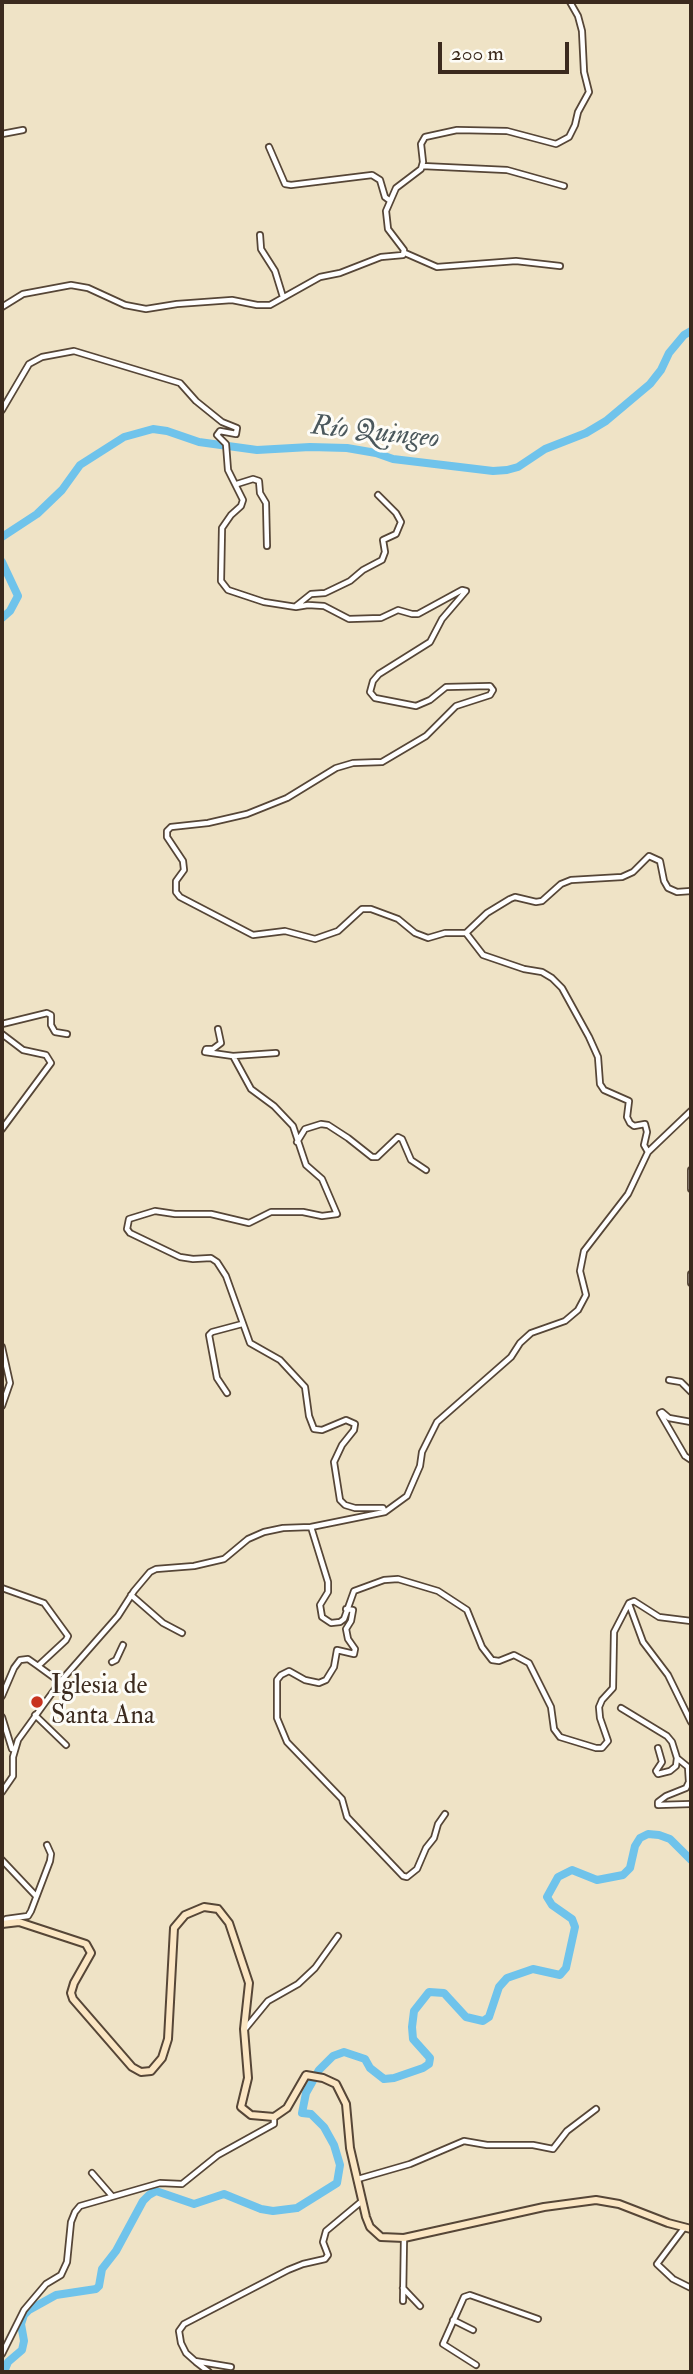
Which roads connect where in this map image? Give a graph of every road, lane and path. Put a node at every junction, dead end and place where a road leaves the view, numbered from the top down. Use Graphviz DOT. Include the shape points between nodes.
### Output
graph roads {
  1 [pos="570,2"];
  2 [pos="23,130"];
  3 [pos="2,134"];
  4 [pos="270,147"];
  5 [pos="422,166"];
  6 [pos="564,186"];
  7 [pos="389,200"];
  8 [pos="260,234"];
  9 [pos="405,253"];
  10 [pos="560,266"];
  11 [pos="284,298"];
  12 [pos="2,307"];
  13 [pos="2,411"];
  14 [pos="237,484"];
  15 [pos="378,495"];
  16 [pos="267,546"];
  17 [pos="296,607"];
  18 [pos="691,891"];
  19 [pos="466,933"];
  20 [pos="2,1024"];
  21 [pos="218,1029"];
  22 [pos="2,1034"];
  23 [pos="68,1034"];
  24 [pos="276,1053"];
  25 [pos="233,1056"];
  26 [pos="691,1111"];
  27 [pos="2,1129"];
  28 [pos="297,1142"];
  29 [pos="648,1152"];
  30 [pos="426,1170"];
  31 [pos="691,1170"];
  32 [pos="691,1189"];
  33 [pos="691,1274"];
  34 [pos="691,1283"];
  35 [pos="242,1324"];
  36 [pos="2,1348"];
  37 [pos="669,1380"];
  38 [pos="691,1392"];
  39 [pos="227,1393"];
  40 [pos="2,1406"];
  41 [pos="691,1422"];
  42 [pos="691,1460"];
  43 [pos="385,1512"];
  44 [pos="311,1527"];
  45 [pos="2,1588"];
  46 [pos="131,1595"];
  47 [pos="629,1603"];
  48 [pos="346,1609"];
  49 [pos="691,1621"];
  50 [pos="182,1633"];
  51 [pos="123,1645"];
  52 [pos="112,1662"];
  53 [pos="38,1666"];
  54 [pos="60,1682"];
  55 [pos="2,1696"];
  56 [pos="621,1708"];
  57 [pos="35,1715"];
  58 [pos="2,1717"];
  59 [pos="691,1722"];
  60 [pos="66,1745"];
  61 [pos="658,1748"];
  62 [pos="13,1757"];
  63 [pos="677,1758"];
  64 [pos="2,1791"];
  65 [pos="691,1804"];
  66 [pos="445,1814"];
  67 [pos="47,1845"];
  68 [pos="2,1860"];
  69 [pos="36,1896"];
  70 [pos="3,1924"];
  71 [pos="338,1936"];
  72 [pos="244,2029"];
  73 [pos="596,2109"];
  74 [pos="274,2117"];
  75 [pos="92,2173"];
  76 [pos="358,2179"];
  77 [pos="112,2196"];
  78 [pos="362,2201"];
  79 [pos="687,2229"];
  80 [pos="404,2238"];
  81 [pos="402,2288"];
  82 [pos="691,2288"];
  83 [pos="403,2301"];
  84 [pos="420,2306"];
  85 [pos="538,2319"];
  86 [pos="453,2320"];
  87 [pos="473,2330"];
  88 [pos="2,2354"];
  89 [pos="195,2361"];
  90 [pos="476,2365"];
  91 [pos="231,2367"];
  92 [pos="209,2372"];
  1 -- 5 [label="street" via="582,31 589,92 566,141 556,144 513,131 441,132 422,140"];
  2 -- 3 [label="street"];
  4 -- 7 [label="street" via="285,184 372,175 380,180"];
  5 -- 6 [label="street" via="507,170"];
  5 -- 7 [label="street"];
  7 -- 9 [label="street" via="386,225"];
  8 -- 11 [label="street" via="261,249"];
  9 -- 10 [label="street" via="437,267 516,261"];
  9 -- 11 [label="street" via="320,277"];
  11 -- 12 [label="street" via="270,305 232,300 149,310 88,288 63,285 23,294"];
  13 -- 14 [label="street" via="24,368 41,357 79,352 180,383 195,401 237,428 234,434 219,432 217,436 226,444 228,470"];
  14 -- 16 [label="street" via="259,481 266,503"];
  14 -- 17 [label="street" via="241,506 222,528 222,585 252,599"];
  15 -- 17 [label="street" via="401,522 396,534 383,540 382,560 350,582 305,597"];
  17 -- 19 [label="street" via="324,607 349,619 381,618 398,610 418,614 464,590 466,594 442,619 430,642 379,674 370,692 374,698 416,706 446,687 490,687 492,693 456,706 426,736 382,762 336,768 287,798 247,814 171,827 167,837 184,870 176,881 176,892 253,935 285,931 315,939 338,931 362,909 398,919 428,938"];
  18 -- 19 [label="street" via="668,888 660,861 649,856 622,877 571,880 542,901 510,899"];
  19 -- 29 [label="street" via="483,956 542,972 562,988 598,1057 600,1084 609,1094 629,1101 629,1123 645,1124"];
  20 -- 23 [label="street" via="47,1013 55,1032"];
  21 -- 25 [label="street" via="221,1043 205,1052"];
  22 -- 27 [label="street" via="23,1050 46,1055 51,1063"];
  24 -- 25 [label="street"];
  25 -- 28 [label="street" via="251,1089 293,1126"];
  26 -- 29 [label="street"];
  28 -- 30 [label="street" via="305,1129 328,1125 372,1157 398,1137 411,1160"];
  28 -- 35 [label="street" via="306,1165 322,1179 335,1215 271,1212 249,1223 211,1214 155,1211 127,1223 130,1233 180,1257 216,1262 226,1276"];
  29 -- 43 [label="street" via="628,1194 584,1251 580,1271 586,1294 578,1310 565,1321 531,1333 511,1357 437,1422 410,1492"];
  31 -- 32 [label="street"];
  33 -- 34 [label="street"];
  35 -- 39 [label="street" via="209,1335 217,1378"];
  35 -- 43 [label="street" via="250,1343 280,1360 305,1387 314,1429 346,1420 355,1424 334,1462 340,1500 355,1508 379,1507"];
  36 -- 40 [label="street" via="10,1383"];
  37 -- 38 [label="street" via="681,1382"];
  41 -- 42 [label="street" via="660,1413"];
  43 -- 44 [label="street"];
  44 -- 46 [label="street" via="256,1534 234,1553 214,1562 156,1569"];
  44 -- 48 [label="street" via="328,1582 319,1611 326,1620 337,1623 344,1619"];
  45 -- 53 [label="street" via="44,1603 68,1636"];
  46 -- 50 [label="street"];
  46 -- 54 [label="street"];
  47 -- 48 [label="street" via="614,1632 613,1688 599,1707 608,1741 602,1748 560,1737 551,1707 528,1663 514,1655 492,1660 467,1610 438,1591 398,1579 384,1580 354,1591"];
  47 -- 49 [label="street" via="634,1601 659,1617"];
  47 -- 59 [label="street" via="643,1642 668,1675"];
  48 -- 66 [label="street" via="353,1610 346,1629 354,1654 337,1650 334,1667 319,1683 289,1671 277,1680 277,1718 287,1742 339,1795 347,1817 403,1876 417,1869"];
  51 -- 52 [label="street"];
  53 -- 54 [label="street"];
  53 -- 55 [label="street" via="20,1660"];
  54 -- 57 [label="street"];
  56 -- 63 [label="street" via="667,1736"];
  57 -- 60 [label="street"];
  57 -- 62 [label="street"];
  58 -- 62 [label="street"];
  61 -- 63 [label="street" via="662,1762 658,1774 676,1766"];
  62 -- 64 [label="street" via="13,1776"];
  63 -- 65 [label="street" via="688,1767 689,1782 658,1802"];
  67 -- 69 [label="street" via="50,1861"];
  68 -- 69 [label="street"];
  69 -- 70 [label="street" via="28,1916 6,1919"];
  70 -- 72 [label="street" via="19,1922 86,1944 91,1953 74,1983 73,1999 141,2072 151,2071 162,2058 168,2039 174,1928 185,1914 204,1907 218,1909 229,1923 249,1983"];
  71 -- 72 [label="street" via="315,1968 268,2001"];
  72 -- 74 [label="street" via="248,2078 241,2106 251,2115"];
  73 -- 76 [label="street" via="553,2148 464,2141"];
  74 -- 76 [label="street" via="287,2108 306,2075 337,2084 346,2104"];
  74 -- 77 [label="street" via="274,2124 218,2155 182,2184 160,2183"];
  75 -- 77 [label="street"];
  76 -- 78 [label="street"];
  77 -- 88 [label="street" via="80,2206 75,2212 61,2275 46,2284 24,2310"];
  78 -- 80 [label="street" via="374,2232 390,2239"];
  78 -- 89 [label="street" via="326,2231 325,2259 297,2266 184,2324 179,2331 181,2343"];
  79 -- 80 [label="street" via="596,2200"];
  79 -- 82 [label="street" via="657,2264"];
  80 -- 81 [label="street"];
  81 -- 83 [label="street"];
  81 -- 84 [label="street"];
  85 -- 86 [label="street" via="470,2295 464,2297"];
  86 -- 87 [label="street"];
  86 -- 90 [label="street" via="443,2344"];
  89 -- 91 [label="street"];
  89 -- 92 [label="street"];
}
